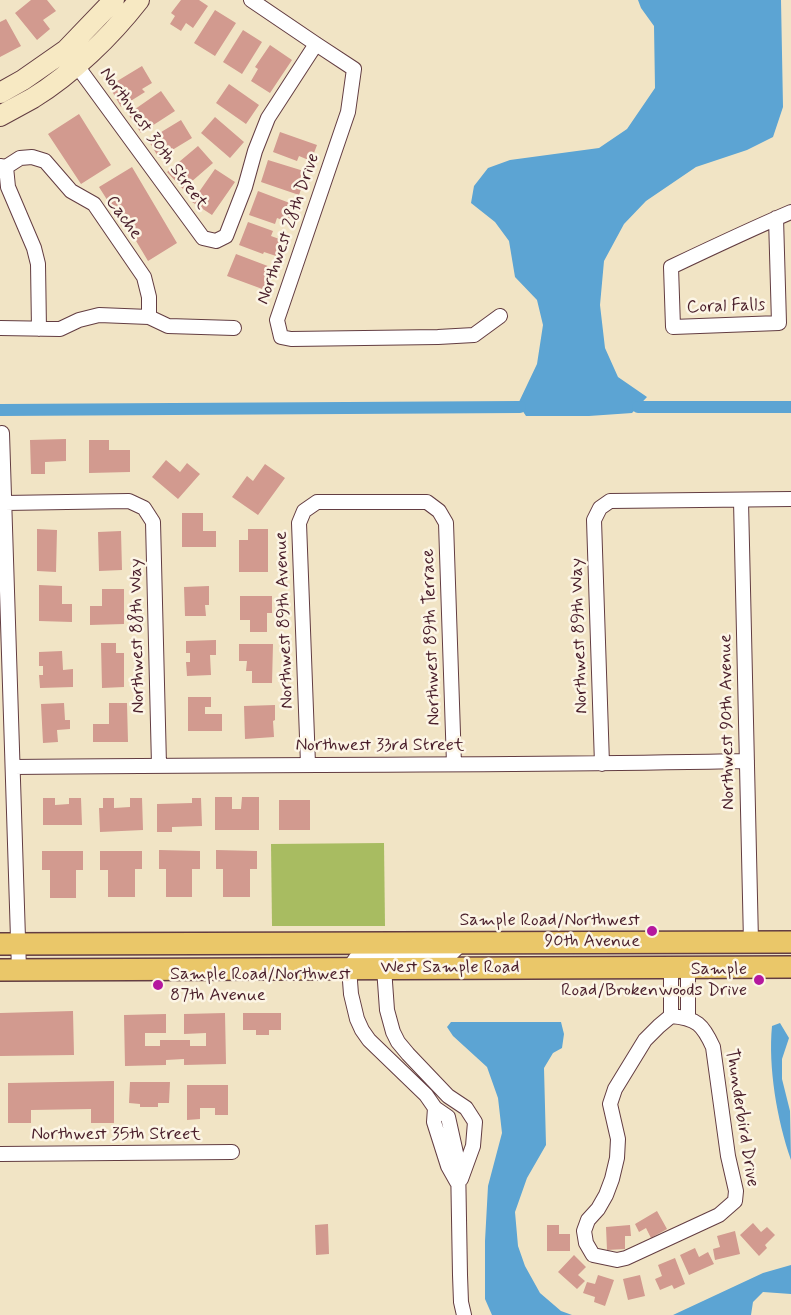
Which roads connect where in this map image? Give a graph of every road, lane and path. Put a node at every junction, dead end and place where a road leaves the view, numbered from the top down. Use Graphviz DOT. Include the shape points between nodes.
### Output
graph roads {
  1 [pos="114,0"];
  2 [pos="139,0"];
  3 [pos="251,0"];
  4 [pos="316,44"];
  5 [pos="71,58"];
  6 [pos="0,93"];
  7 [pos="0,116"];
  8 [pos="3,166"];
  9 [pos="791,212"];
  10 [pos="776,218"];
  11 [pos="500,316"];
  12 [pos="149,317"];
  13 [pos="0,328"];
  14 [pos="234,328"];
  15 [pos="39,329"];
  16 [pos="2,433"];
  17 [pos="791,499"];
  18 [pos="741,501"];
  19 [pos="5,503"];
  20 [pos="439,511"];
  21 [pos="747,761"];
  22 [pos="308,764"];
  23 [pos="602,764"];
  24 [pos="159,765"];
  25 [pos="454,765"];
  26 [pos="13,767"];
  27 [pos="751,942"];
  28 [pos="791,942"];
  29 [pos="462,943"];
  30 [pos="9,944"];
  31 [pos="787,963"];
  32 [pos="594,967"];
  33 [pos="349,968"];
  34 [pos="384,968"];
  35 [pos="680,968"];
  36 [pos="9,970"];
  37 [pos="671,1016"];
  38 [pos="688,1018"];
  39 [pos="448,1096"];
  40 [pos="435,1108"];
  41 [pos="232,1152"];
  42 [pos="0,1154"];
  43 [pos="459,1186"];
  44 [pos="464,1315"];
  1 -- 5 [label="street"];
  2 -- 5 [label="street" via="116,28"];
  3 -- 4 [label="street, Northwest 28th Drive"];
  4 -- 5 [label="street, Northwest 30th Street" via="268,118 226,236 216,241 203,238"];
  4 -- 11 [label="street, Northwest 28th Drive" via="354,69 348,112 276,320 281,337 474,336"];
  5 -- 6 [label="street"];
  5 -- 7 [label="street" via="34,97"];
  8 -- 12 [label="street, Cache" via="20,158 45,161 71,191 93,204 144,277"];
  8 -- 15 [label="street, Cache" via="38,264"];
  9 -- 10 [label="street, Coral Falls"];
  10 -- 10 [label="street, Coral Falls" via="671,267 673,327 779,323"];
  12 -- 14 [label="street" via="168,326"];
  12 -- 15 [label="street" via="99,315 60,328"];
  13 -- 15 [label="street"];
  16 -- 19 [label="street"];
  17 -- 18 [label="street"];
  18 -- 21 [label="street, Northwest 90th Avenue"];
  18 -- 23 [label="street, Northwest 89th Way" via="610,501 600,508 594,520"];
  19 -- 24 [label="street, Northwest 88th Way" via="129,501 144,508 153,522"];
  19 -- 26 [label="street"];
  20 -- 22 [label="street, Northwest 89th Avenue" via="427,502 317,502 304,511 299,523"];
  20 -- 25 [label="street, Northwest 89th Terrace" via="446,523"];
  21 -- 23 [label="street, Northwest 33rd Street"];
  21 -- 27 [label="street, Northwest 90th Avenue"];
  22 -- 24 [label="street, Northwest 33rd Street"];
  22 -- 25 [label="street, Northwest 33rd Street"];
  23 -- 25 [label="street, Northwest 33rd Street"];
  24 -- 26 [label="street, Northwest 33rd Street"];
  26 -- 30 [label="street"];
  27 -- 28 [label="main road, West Sample Road"];
  27 -- 29 [label="main road, West Sample Road"];
  27 -- 32 [label="main road" via="745,952 733,956 627,957"];
  29 -- 30 [label="main road, West Sample Road"];
  29 -- 33 [label="street" via="451,954 372,954 356,958"];
  30 -- 36 [label="street"];
  31 -- 35 [label="main road, West Sample Road"];
  32 -- 34 [label="main road, West Sample Road"];
  32 -- 35 [label="main road, West Sample Road"];
  33 -- 34 [label="main road, West Sample Road"];
  33 -- 36 [label="main road, West Sample Road"];
  33 -- 40 [label="street" via="353,1008 362,1030"];
  34 -- 39 [label="street" via="387,1010 398,1042"];
  35 -- 37 [label="street"];
  35 -- 38 [label="street"];
  37 -- 38 [label="street"];
  37 -- 38 [label="street, Thunderbird Drive" via="645,1040 610,1104 618,1139 617,1158 606,1195 584,1231 593,1255 626,1258 719,1215 735,1201 713,1047 707,1033"];
  39 -- 40 [label="street"];
  39 -- 43 [label="street" via="466,1108 475,1122 473,1146"];
  40 -- 43 [label="street" via="434,1122"];
  41 -- 42 [label="street, Northwest 35th Street"];
  43 -- 44 [label="street" via="459,1275"];
}
